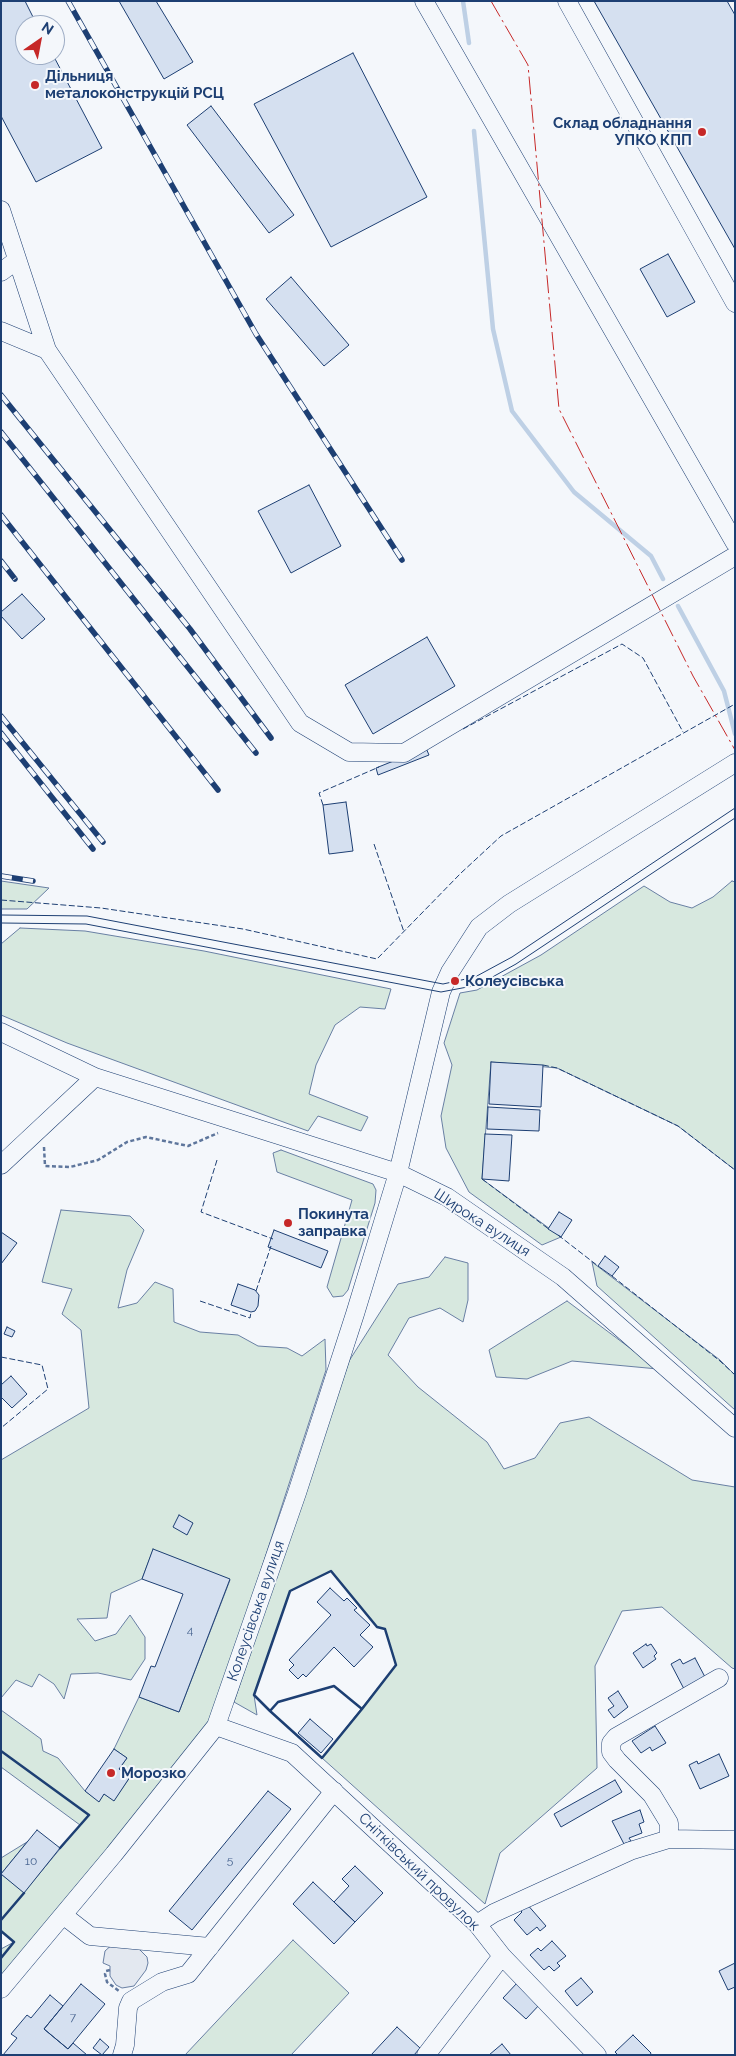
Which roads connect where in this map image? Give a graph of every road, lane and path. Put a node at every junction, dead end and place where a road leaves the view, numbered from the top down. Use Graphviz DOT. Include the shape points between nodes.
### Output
graph roads {
  1 [pos="424,1"];
  2 [pos="567,1"];
  3 [pos="1,210"];
  4 [pos="17,260"];
  5 [pos="1,272"];
  6 [pos="735,303"];
  7 [pos="1,331"];
  8 [pos="46,350"];
  9 [pos="735,543"];
  10 [pos="735,556"];
  11 [pos="735,763"];
  12 [pos="1,1032"];
  13 [pos="95,1077"];
  14 [pos="232,1121"];
  15 [pos="43,1126"];
  16 [pos="1,1165"];
  17 [pos="398,1173"];
  18 [pos="735,1428"];
  19 [pos="718,1678"];
  20 [pos="216,1726"];
  21 [pos="334,1791"];
  22 [pos="669,1839"];
  23 [pos="735,1840"];
  24 [pos="63,1914"];
  25 [pos="477,1924"];
  26 [pos="210,1947"];
  27 [pos="502,1956"];
  28 [pos="110,1970"];
  29 [pos="1,1989"];
  30 [pos="131,2001"];
  31 [pos="122,2055"];
  32 [pos="426,2055"];
  33 [pos="597,2055"];
  1 -- 9 [label="street"];
  2 -- 6 [label="street"];
  3 -- 4 [label="street"];
  4 -- 5 [label="street"];
  4 -- 8 [label="street"];
  7 -- 8 [label="street"];
  8 -- 10 [label="street" via="300,722 349,752 404,754"];
  11 -- 17 [label="street, Колеусівська вулиця" via="509,904 479,927 443,984"];
  12 -- 13 [label="street, Широка вулиця"];
  13 -- 14 [label="street, Широка вулиця"];
  13 -- 15 [label="street"];
  14 -- 15 [label="path" via="218,1133 188,1146 146,1137 127,1142 98,1160 70,1167 45,1166"];
  14 -- 17 [label="street, Широка вулиця"];
  15 -- 16 [label="street"];
  17 -- 18 [label="street, Широка вулиця" via="447,1197 562,1277"];
  17 -- 20 [label="street, Колеусівська вулиця" via="298,1493"];
  19 -- 22 [label="street" via="616,1737 611,1743 611,1752 652,1795 669,1823"];
  20 -- 21 [label="street, Снітківський провулок" via="292,1753"];
  20 -- 24 [label="street, Колеусівська вулиця"];
  21 -- 25 [label="street, Снітківський провулок"];
  21 -- 26 [label="street"];
  22 -- 23 [label="street"];
  22 -- 25 [label="street" via="630,1851 494,1913"];
  24 -- 26 [label="street" via="90,1936"];
  24 -- 29 [label="street, Колеусівська вулиця"];
  25 -- 27 [label="street, Снітківський провулок"];
  26 -- 30 [label="street" via="188,1974 162,1982"];
  27 -- 32 [label="street"];
  27 -- 33 [label="street, Снітківський провулок"];
  28 -- 30 [label="path" via="105,1974 107,1982"];
  30 -- 31 [label="street"];
}
